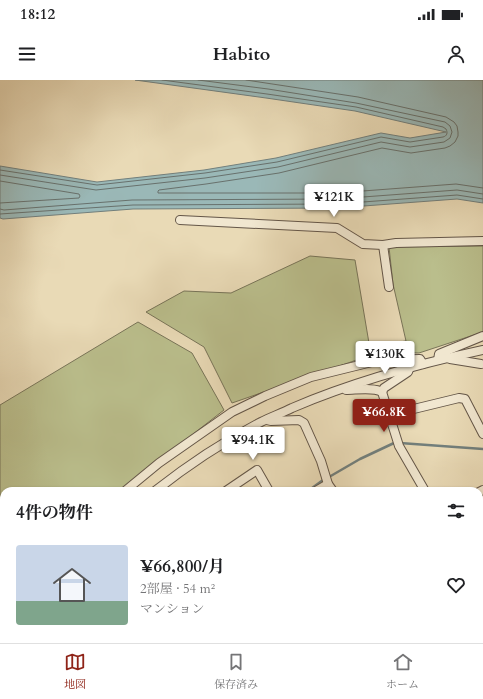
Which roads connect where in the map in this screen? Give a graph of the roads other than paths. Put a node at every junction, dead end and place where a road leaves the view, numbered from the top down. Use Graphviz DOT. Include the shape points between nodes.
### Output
graph roads {
  1 [pos="180,220"];
  2 [pos="483,241"];
  3 [pos="383,245"];
  4 [pos="389,287"];
  5 [pos="483,336"];
  6 [pos="483,350"];
  7 [pos="442,359"];
  8 [pos="423,364"];
  9 [pos="481,364"];
  10 [pos="410,367"];
  11 [pos="337,391"];
  12 [pos="382,392"];
  13 [pos="389,415"];
  14 [pos="267,420"];
  15 [pos="483,434"];
  16 [pos="328,484"];
  17 [pos="130,487"];
  18 [pos="160,487"];
  19 [pos="232,487"];
  20 [pos="267,487"];
  21 [pos="323,487"];
  22 [pos="330,487"];
  23 [pos="423,487"];
  1 -- 3 [label="street" via="338,228 362,244"];
  2 -- 3 [label="street"];
  3 -- 4 [label="street"];
  5 -- 7 [label="street" via="439,354"];
  6 -- 7 [label="street"];
  7 -- 8 [label="street"];
  7 -- 9 [label="street"];
  8 -- 10 [label="street"];
  8 -- 17 [label="street" via="420,359 380,360 311,377 232,412 159,463"];
  10 -- 11 [label="street"];
  10 -- 12 [label="street" via="408,372"];
  11 -- 12 [label="street" via="371,389"];
  11 -- 14 [label="street"];
  12 -- 13 [label="street"];
  13 -- 15 [label="street" via="460,398 465,400"];
  13 -- 23 [label="street" via="399,446"];
  14 -- 16 [label="street" via="300,420 304,423"];
  14 -- 18 [label="street" via="228,440"];
  16 -- 21 [label="street"];
  16 -- 22 [label="street"];
  19 -- 20 [label="street" via="258,470"];
}
